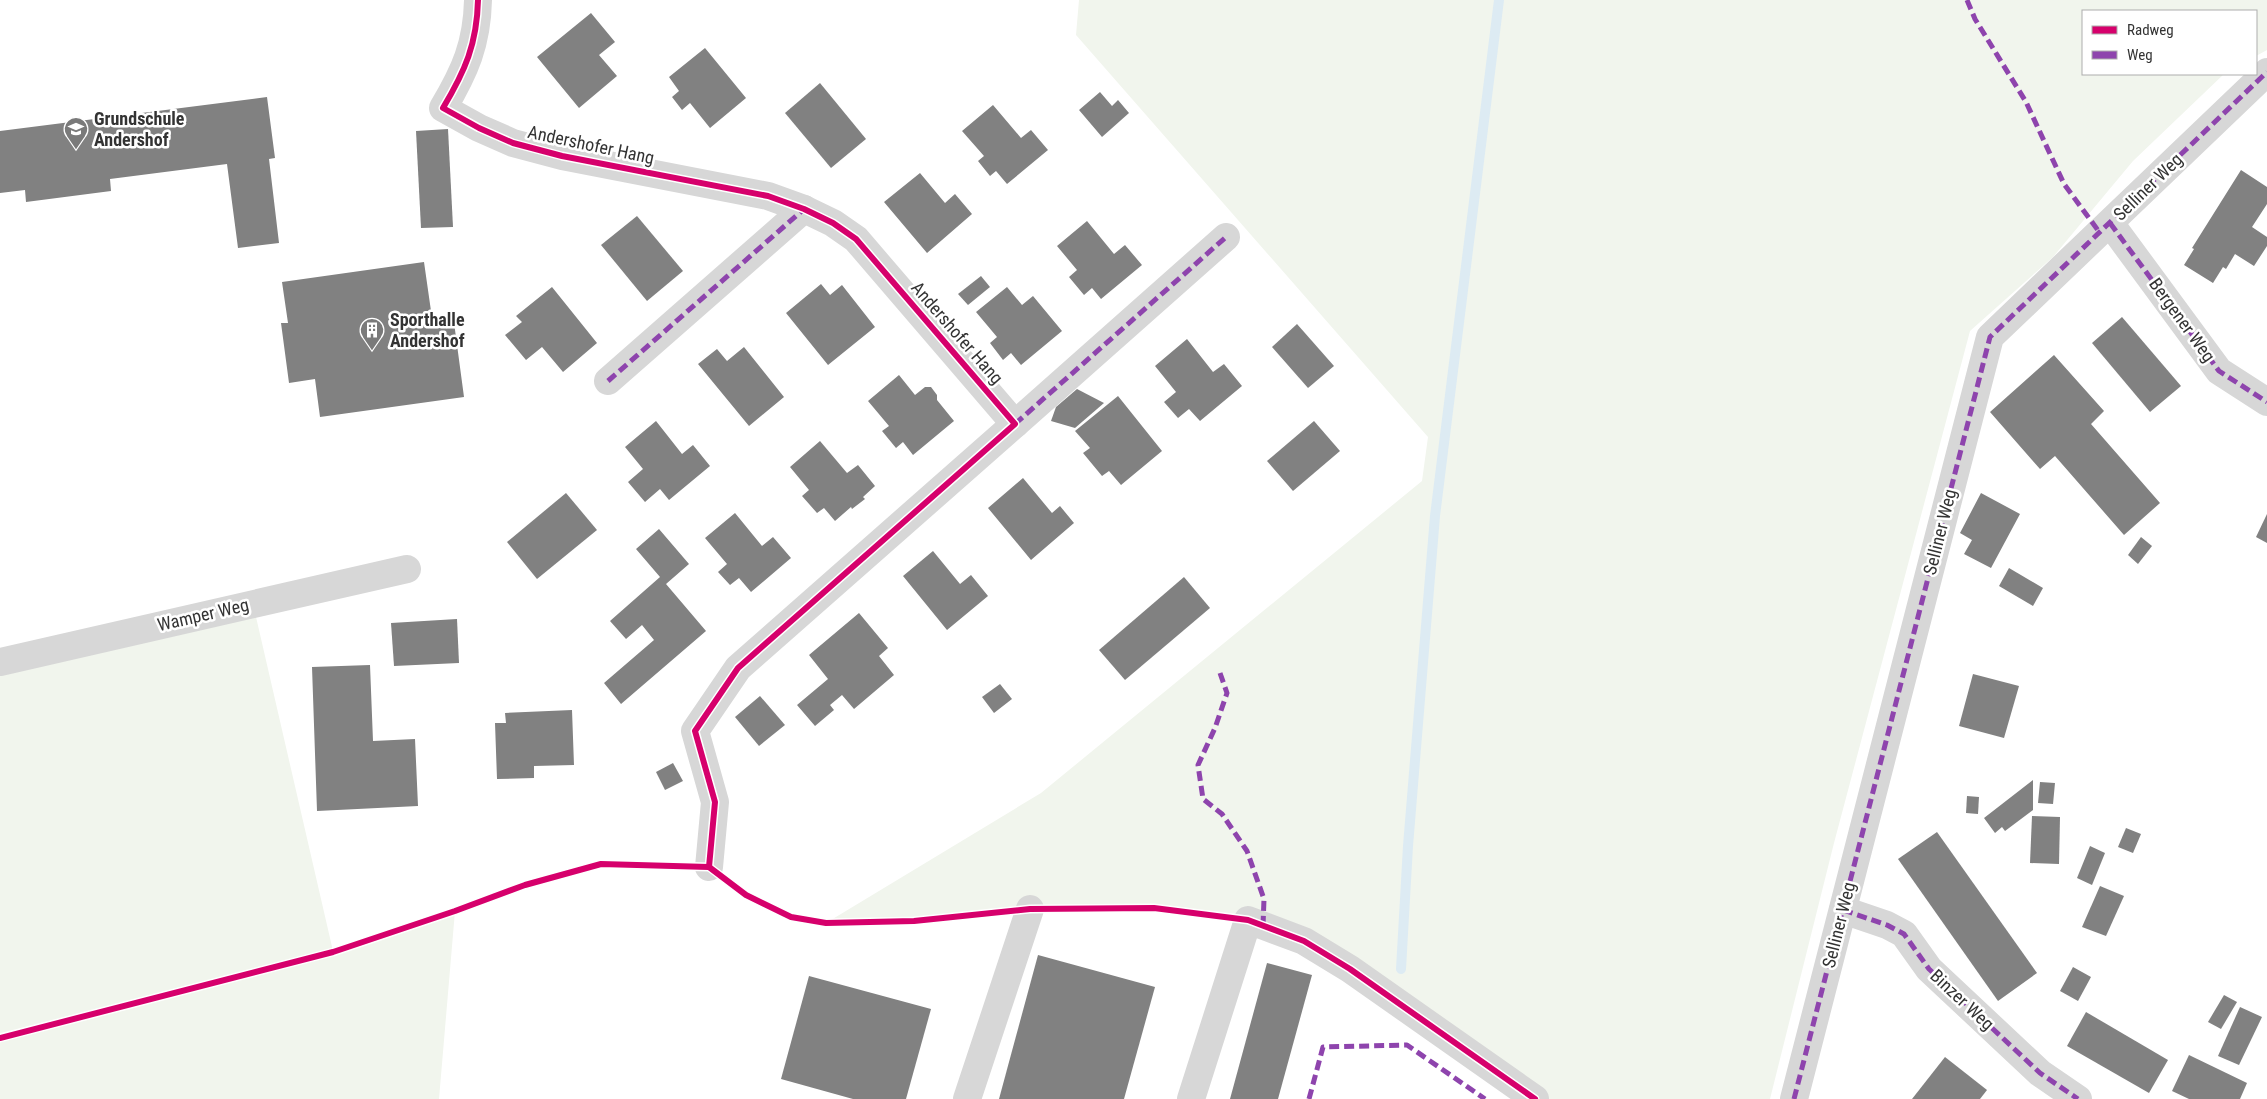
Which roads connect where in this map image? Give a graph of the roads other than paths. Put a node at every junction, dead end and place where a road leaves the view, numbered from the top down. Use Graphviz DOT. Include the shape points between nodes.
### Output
graph roads {
  1 [pos="478,0"];
  2 [pos="2267,72"];
  3 [pos="804,209"];
  4 [pos="2110,223"];
  5 [pos="1226,237"];
  6 [pos="608,381"];
  7 [pos="2267,402"];
  8 [pos="1015,424"];
  9 [pos="407,569"];
  10 [pos="0,662"];
  11 [pos="709,867"];
  12 [pos="1030,909"];
  13 [pos="1843,910"];
  14 [pos="966,1099"];
  15 [pos="1191,1099"];
  16 [pos="1535,1099"];
  17 [pos="1794,1099"];
  18 [pos="2078,1099"];
  1 -- 3 [label="street, Andershofer Hang" via="471,54 442,108 513,143 562,156 768,196"];
  2 -- 4 [label="street, Selliner Weg"];
  3 -- 6 [label="street"];
  3 -- 8 [label="street, Andershofer Hang" via="856,239"];
  4 -- 7 [label="street, Bergener Weg" via="2219,371"];
  4 -- 13 [label="street, Selliner Weg" via="1990,338"];
  5 -- 8 [label="street"];
  8 -- 11 [label="street" via="732,676 695,730 715,802"];
  9 -- 10 [label="street, Wamper Weg"];
  12 -- 14 [label="street"];
  13 -- 17 [label="street, Selliner Weg"];
  13 -- 18 [label="street, Binzer Weg" via="1904,934 1929,969 2040,1073"];
  15 -- 16 [label="street" via="1248,920 1304,942 1350,969"];
}
